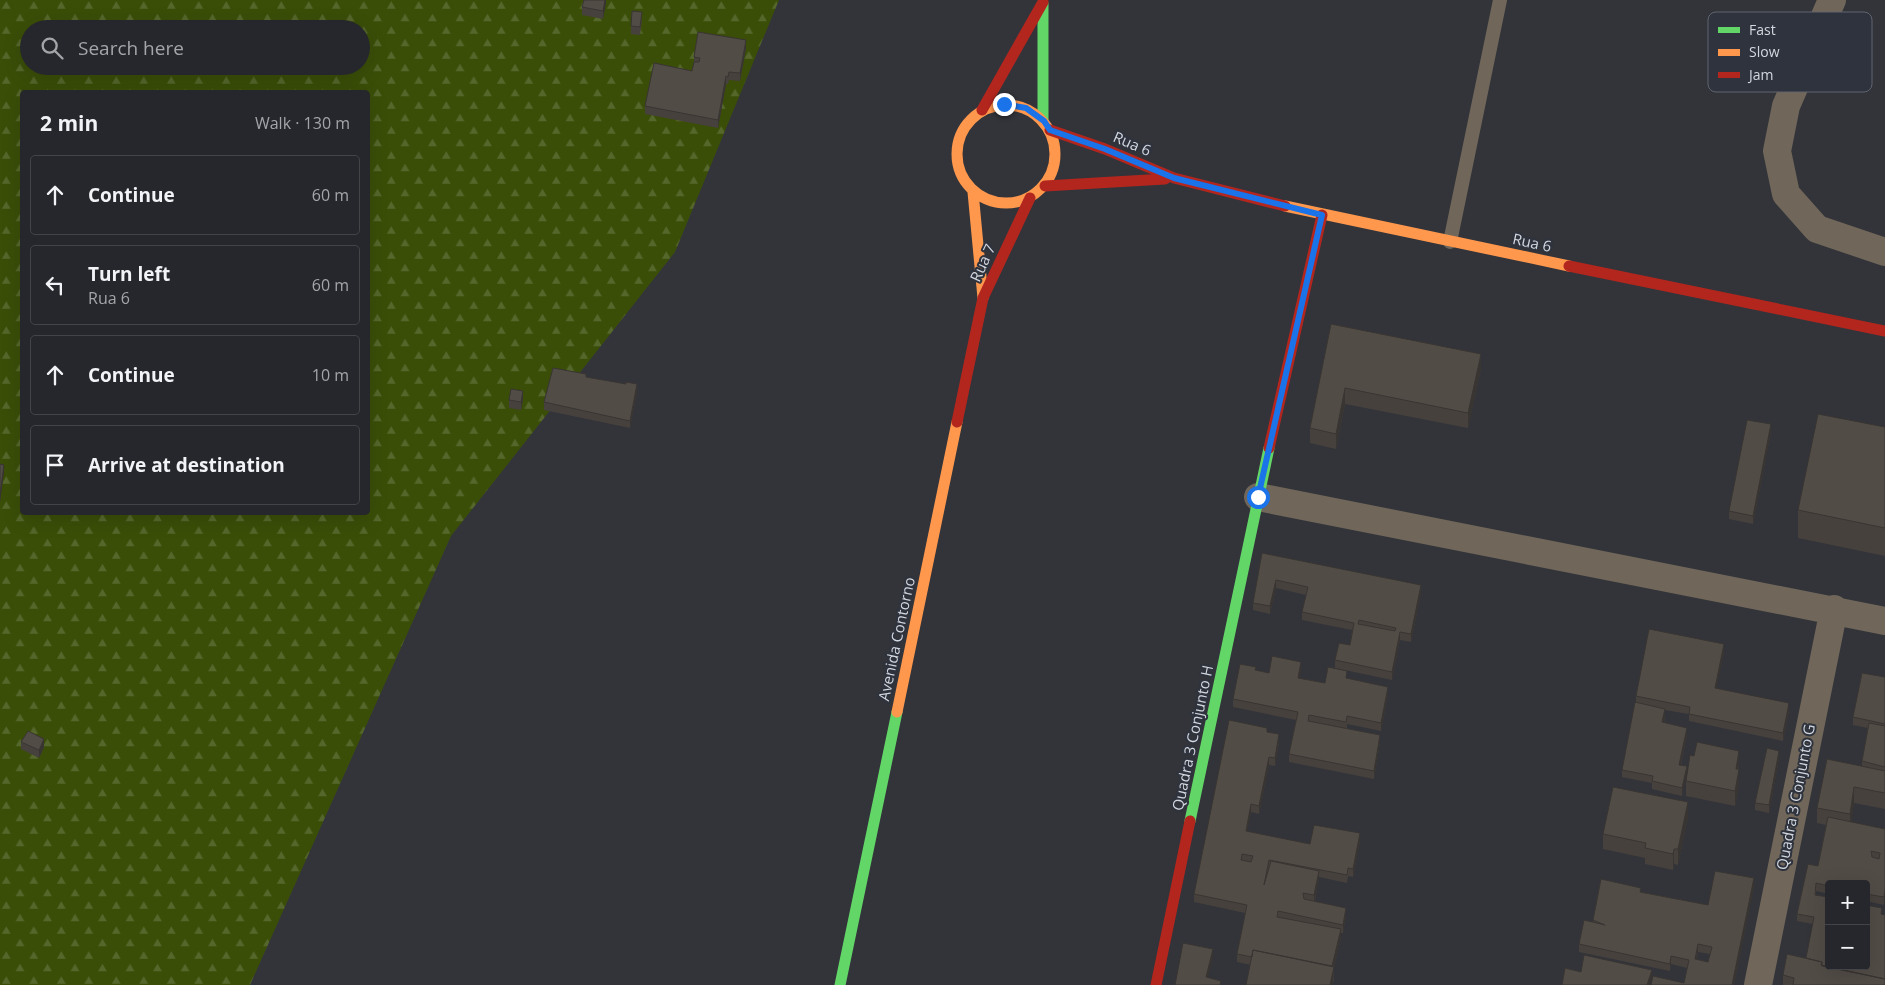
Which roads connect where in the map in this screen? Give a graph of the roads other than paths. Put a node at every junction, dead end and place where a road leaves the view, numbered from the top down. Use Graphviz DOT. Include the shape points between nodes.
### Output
graph roads {
  1 [pos="1500,0"];
  2 [pos="1832,0"];
  3 [pos="1043,1"];
  4 [pos="1827,12"];
  5 [pos="1792,92"];
  6 [pos="982,110"];
  7 [pos="1047,126"];
  8 [pos="1174,178"];
  9 [pos="1044,186"];
  10 [pos="973,192"];
  11 [pos="1030,198"];
  12 [pos="1322,215"];
  13 [pos="1450,242"];
  14 [pos="1885,252"];
  15 [pos="983,298"];
  16 [pos="1885,330"];
  17 [pos="1258,497"];
  18 [pos="1834,609"];
  19 [pos="1885,620"];
  20 [pos="840,985"];
  21 [pos="1156,985"];
  22 [pos="1758,985"];
  1 -- 13 [label="lane"];
  2 -- 4 [label="street"];
  3 -- 6 [label="street"];
  3 -- 7 [label="street"];
  5 -- 14 [label="street" via="1777,151 1786,194 1817,229"];
  6 -- 7 [label="street" via="1004,104 1026,108"];
  6 -- 10 [label="street" via="964,126 956,149 959,172"];
  7 -- 8 [label="street, Rua 6"];
  7 -- 9 [label="street" via="1056,149 1054,169"];
  8 -- 9 [label="street, Rua 6"];
  8 -- 12 [label="street, Rua 6"];
  9 -- 11 [label="street"];
  10 -- 11 [label="street" via="990,202 1004,204"];
  10 -- 15 [label="street, Rua 7"];
  11 -- 15 [label="street, Rua 7"];
  12 -- 13 [label="street, Rua 6"];
  12 -- 17 [label="street, Quadra 3 Conjunto H"];
  13 -- 16 [label="street, Rua 6"];
  15 -- 20 [label="street, Avenida Contorno"];
  17 -- 18 [label="street"];
  17 -- 21 [label="street, Quadra 3 Conjunto H"];
  18 -- 19 [label="street"];
  18 -- 22 [label="street, Quadra 3 Conjunto G"];
}
